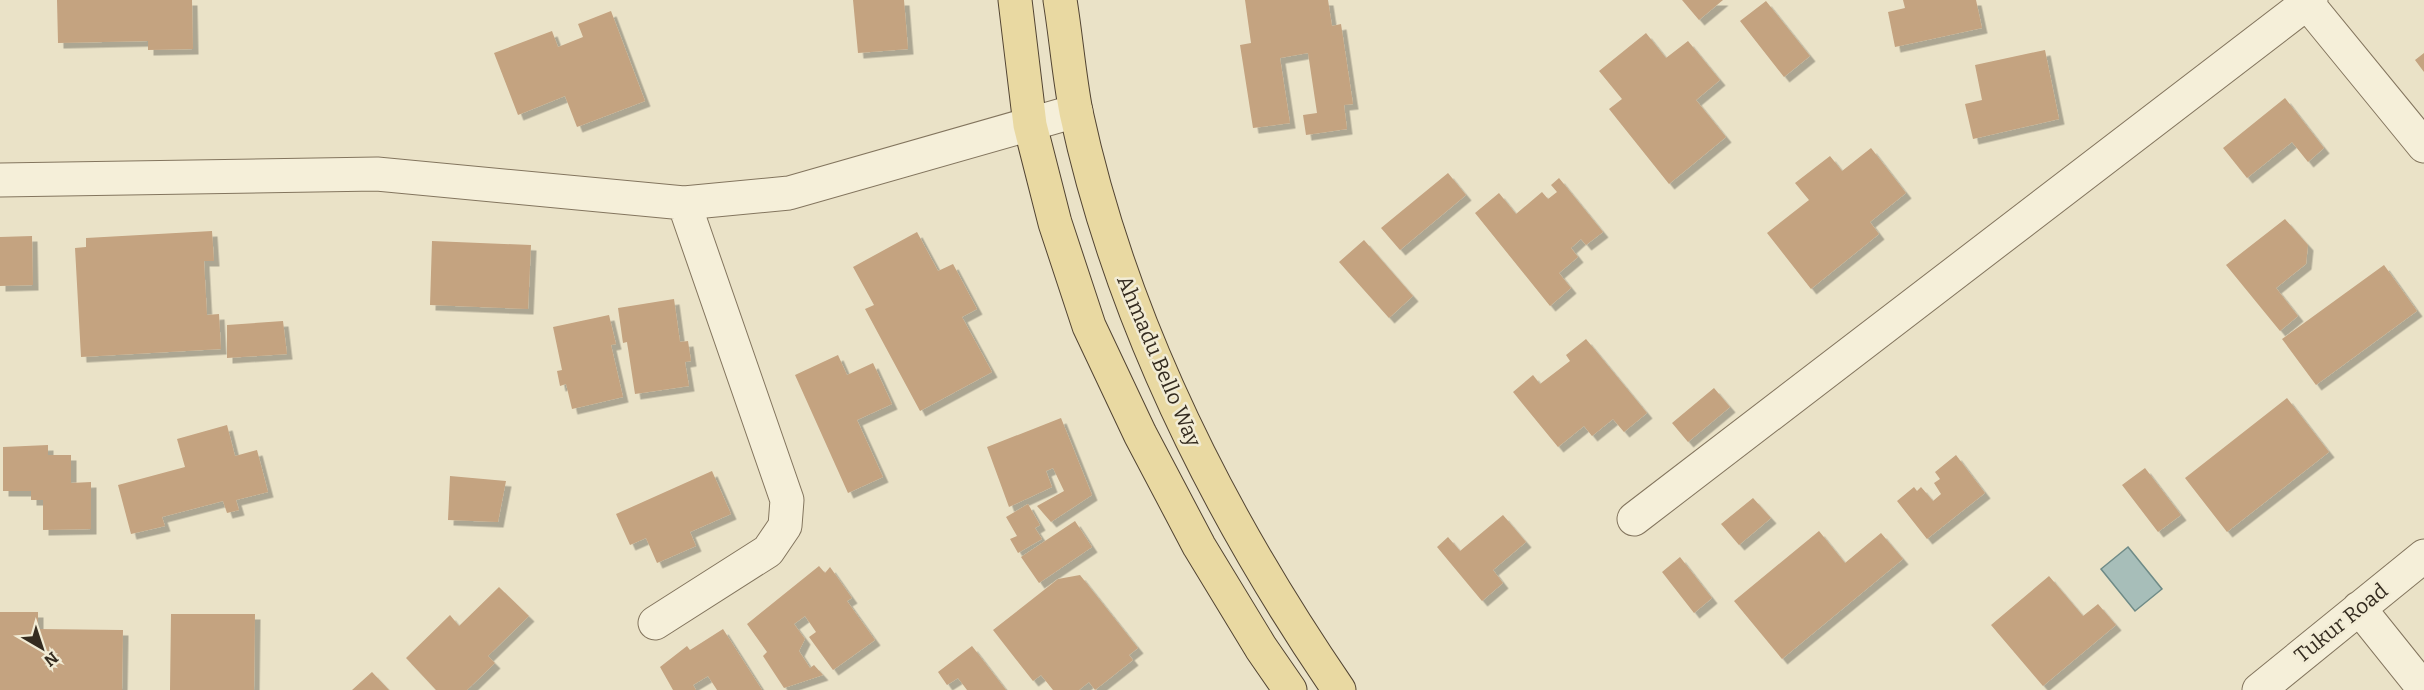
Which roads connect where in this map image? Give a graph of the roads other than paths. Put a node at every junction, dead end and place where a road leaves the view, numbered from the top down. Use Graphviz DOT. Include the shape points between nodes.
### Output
graph roads {
  1 [pos="1015,0"];
  2 [pos="1060,0"];
  3 [pos="2309,2"];
  4 [pos="1076,111"];
  5 [pos="1030,124"];
  6 [pos="2424,147"];
  7 [pos="0,180"];
  8 [pos="684,203"];
  9 [pos="1634,519"];
  10 [pos="2424,556"];
  11 [pos="2359,609"];
  12 [pos="655,623"];
  13 [pos="2424,689"];
  14 [pos="1290,690"];
  15 [pos="1339,690"];
  16 [pos="2259,690"];
  1 -- 5 [label="main road, Ahmadu Bello Way"];
  2 -- 4 [label="main road, Ahmadu Bello Way"];
  3 -- 6 [label="street"];
  3 -- 9 [label="street"];
  4 -- 5 [label="street"];
  4 -- 15 [label="main road, Ahmadu Bello Way" via="1110,240 1152,352 1197,452 1293,622"];
  5 -- 8 [label="street" via="789,193"];
  5 -- 14 [label="main road, Ahmadu Bello Way" via="1055,223 1089,326 1199,546"];
  7 -- 8 [label="street" via="377,174"];
  8 -- 12 [label="street" via="787,500 785,526 768,551"];
  10 -- 11 [label="street, Tukur Road"];
  11 -- 13 [label="street"];
  11 -- 16 [label="street, Tukur Road"];
}
